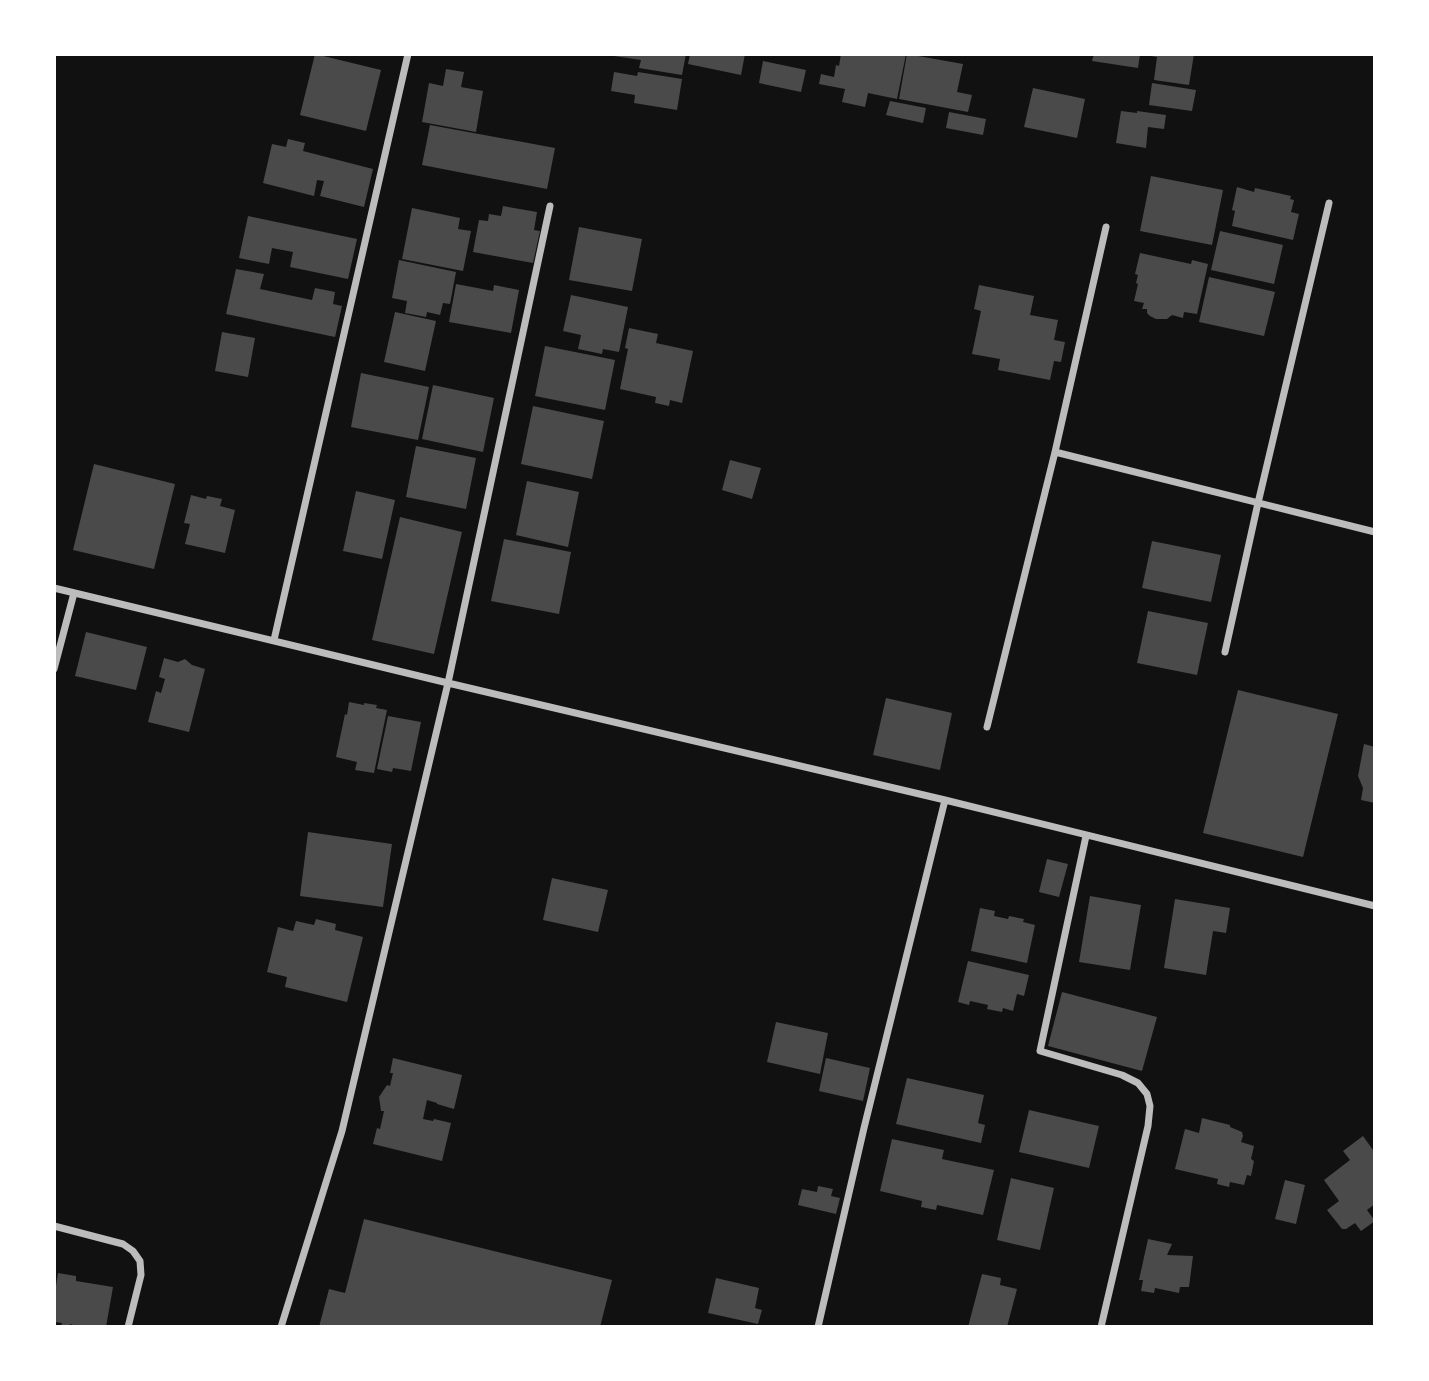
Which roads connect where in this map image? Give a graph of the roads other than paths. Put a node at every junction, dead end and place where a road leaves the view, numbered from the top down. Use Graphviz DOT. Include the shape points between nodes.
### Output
graph roads {
  1 [pos="408,54"];
  2 [pos="1329,203"];
  3 [pos="550,206"];
  4 [pos="1105,227"];
  5 [pos="1055,452"];
  6 [pos="1258,503"];
  7 [pos="1375,532"];
  8 [pos="54,588"];
  9 [pos="74,593"];
  10 [pos="274,640"];
  11 [pos="1225,652"];
  12 [pos="54,669"];
  13 [pos="447,683"];
  14 [pos="987,727"];
  15 [pos="945,800"];
  16 [pos="1086,835"];
  17 [pos="1375,906"];
  18 [pos="54,1226"];
  19 [pos="128,1327"];
  20 [pos="281,1327"];
  21 [pos="818,1327"];
  22 [pos="1101,1327"];
  1 -- 10 [label="street"];
  2 -- 6 [label="street"];
  3 -- 13 [label="street"];
  4 -- 5 [label="street"];
  5 -- 6 [label="street"];
  5 -- 14 [label="street"];
  6 -- 7 [label="street"];
  6 -- 11 [label="street"];
  8 -- 9 [label="street"];
  9 -- 10 [label="street"];
  9 -- 12 [label="street"];
  10 -- 13 [label="street"];
  13 -- 15 [label="street"];
  13 -- 20 [label="street" via="342,1131"];
  15 -- 16 [label="street"];
  15 -- 21 [label="street"];
  16 -- 17 [label="street"];
  16 -- 22 [label="street" via="1040,1051 1122,1075 1138,1083 1150,1106"];
  18 -- 19 [label="street" via="134,1251 141,1275"];
}
